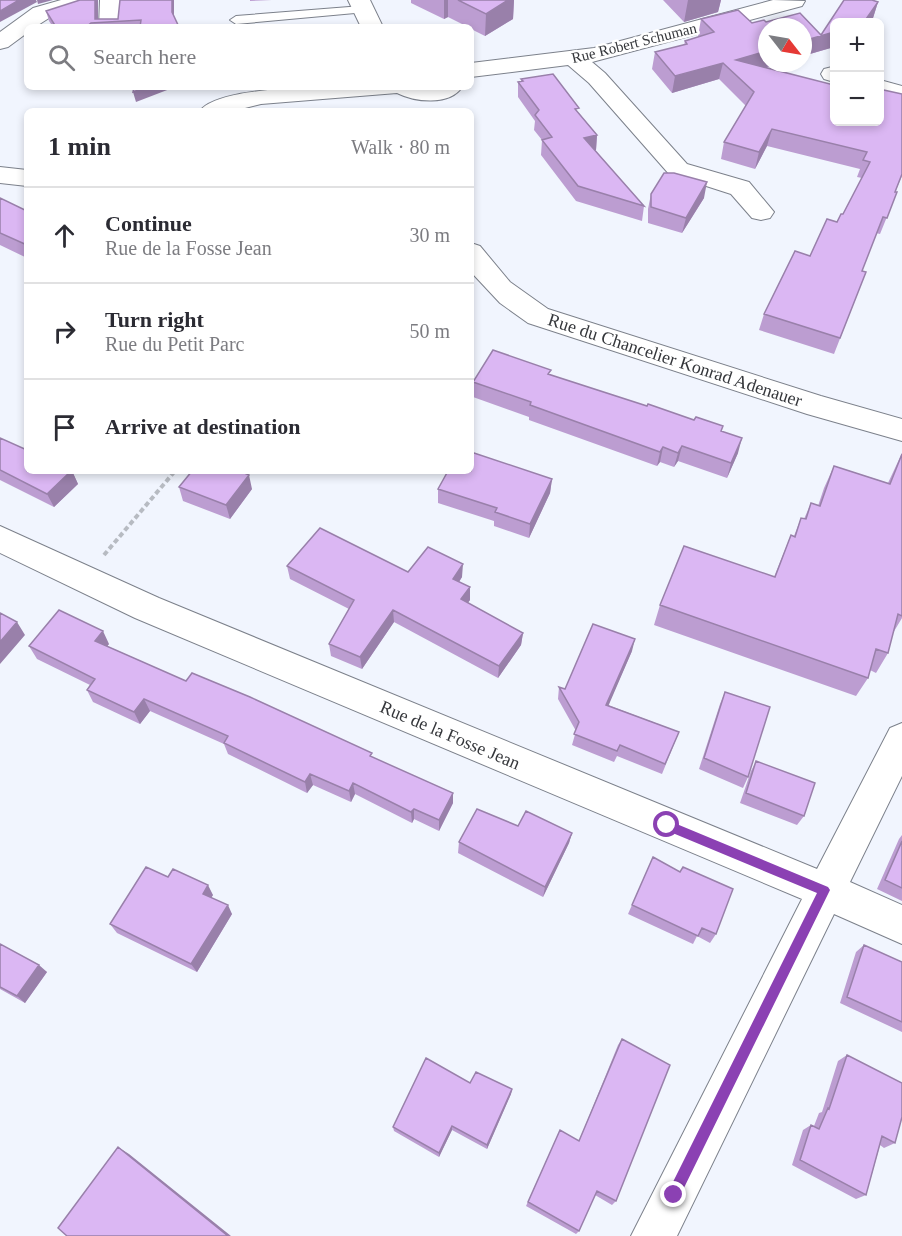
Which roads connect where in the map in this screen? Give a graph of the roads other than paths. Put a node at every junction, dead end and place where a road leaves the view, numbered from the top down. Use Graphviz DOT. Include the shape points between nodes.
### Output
graph roads {
  1 [pos="82,0"];
  2 [pos="111,0"];
  3 [pos="794,1"];
  4 [pos="364,12"];
  5 [pos="236,20"];
  6 [pos="25,24"];
  7 [pos="109,24"];
  8 [pos="24,25"];
  9 [pos="0,42"];
  10 [pos="574,59"];
  11 [pos="474,70"];
  12 [pos="884,88"];
  13 [pos="353,90"];
  14 [pos="410,90"];
  15 [pos="444,90"];
  16 [pos="902,93"];
  17 [pos="220,108"];
  18 [pos="452,108"];
  19 [pos="0,175"];
  20 [pos="24,178"];
  21 [pos="761,212"];
  22 [pos="474,257"];
  23 [pos="902,430"];
  24 [pos="0,539"];
  25 [pos="902,739"];
  26 [pos="824,890"];
  27 [pos="902,925"];
  28 [pos="653,1236"];
  1 -- 6 [label="street" via="41,13"];
  2 -- 7 [label="street"];
  3 -- 10 [label="street, Rue Robert Schuman"];
  4 -- 5 [label="lane"];
  8 -- 9 [label="street"];
  10 -- 11 [label="street, Rue Robert Schuman"];
  10 -- 21 [label="street" via="597,78 678,169 740,188"];
  12 -- 16 [label="street"];
  13 -- 17 [label="street" via="261,97"];
  14 -- 15 [label="street"];
  15 -- 18 [label="street"];
  19 -- 20 [label="street"];
  22 -- 23 [label="street, Rue du Chancelier Konrad Adenauer" via="497,285 538,316"];
  24 -- 26 [label="street, Rue de la Fosse Jean" via="147,608"];
  25 -- 26 [label="street"];
  26 -- 27 [label="street, Rue de la Fosse Jean"];
  26 -- 28 [label="street"];
}
